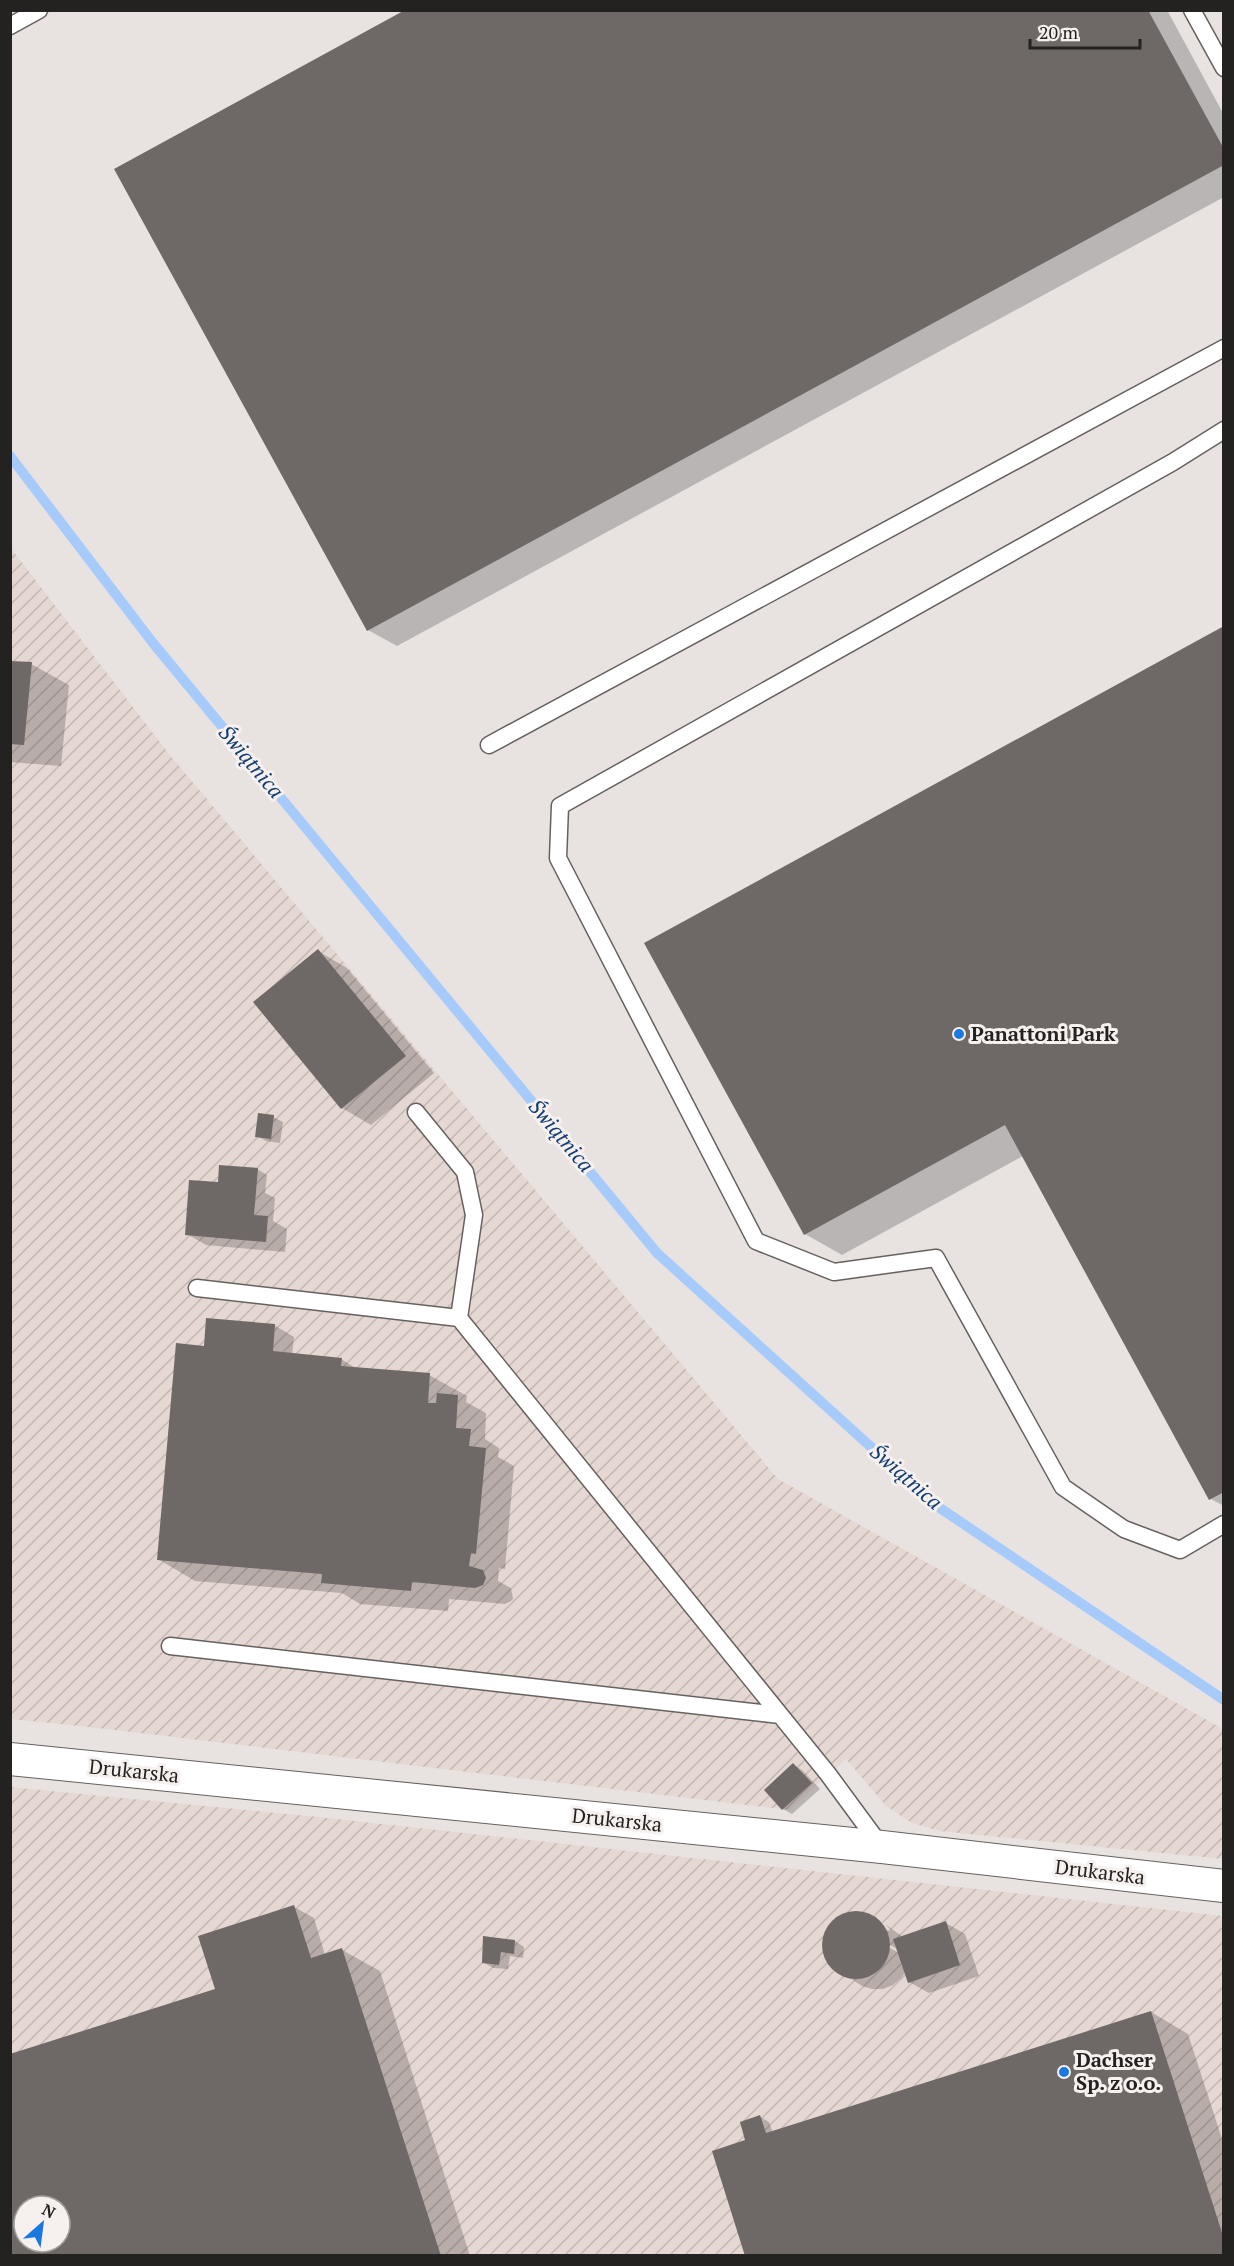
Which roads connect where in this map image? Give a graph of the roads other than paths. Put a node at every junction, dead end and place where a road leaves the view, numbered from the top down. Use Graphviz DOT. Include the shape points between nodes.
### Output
graph roads {
  1 [pos="39,10"];
  2 [pos="1192,10"];
  3 [pos="10,26"];
  4 [pos="1224,68"];
  5 [pos="1224,348"];
  6 [pos="1224,430"];
  7 [pos="489,745"];
  8 [pos="417,1112"];
  9 [pos="197,1288"];
  10 [pos="459,1318"];
  11 [pos="1224,1524"];
  12 [pos="170,1646"];
  13 [pos="780,1715"];
  14 [pos="10,1759"];
  15 [pos="882,1847"];
  16 [pos="1224,1886"];
  1 -- 3 [label="lane"];
  2 -- 4 [label="lane"];
  5 -- 7 [label="lane"];
  6 -- 11 [label="lane" via="560,806 558,858 756,1241 834,1272 936,1258 1063,1487 1124,1529 1180,1550"];
  8 -- 10 [label="lane" via="465,1172 474,1215"];
  9 -- 10 [label="lane"];
  10 -- 13 [label="lane"];
  12 -- 13 [label="lane"];
  13 -- 15 [label="lane"];
  14 -- 15 [label="street, Drukarska"];
  15 -- 16 [label="street, Drukarska"];
}
